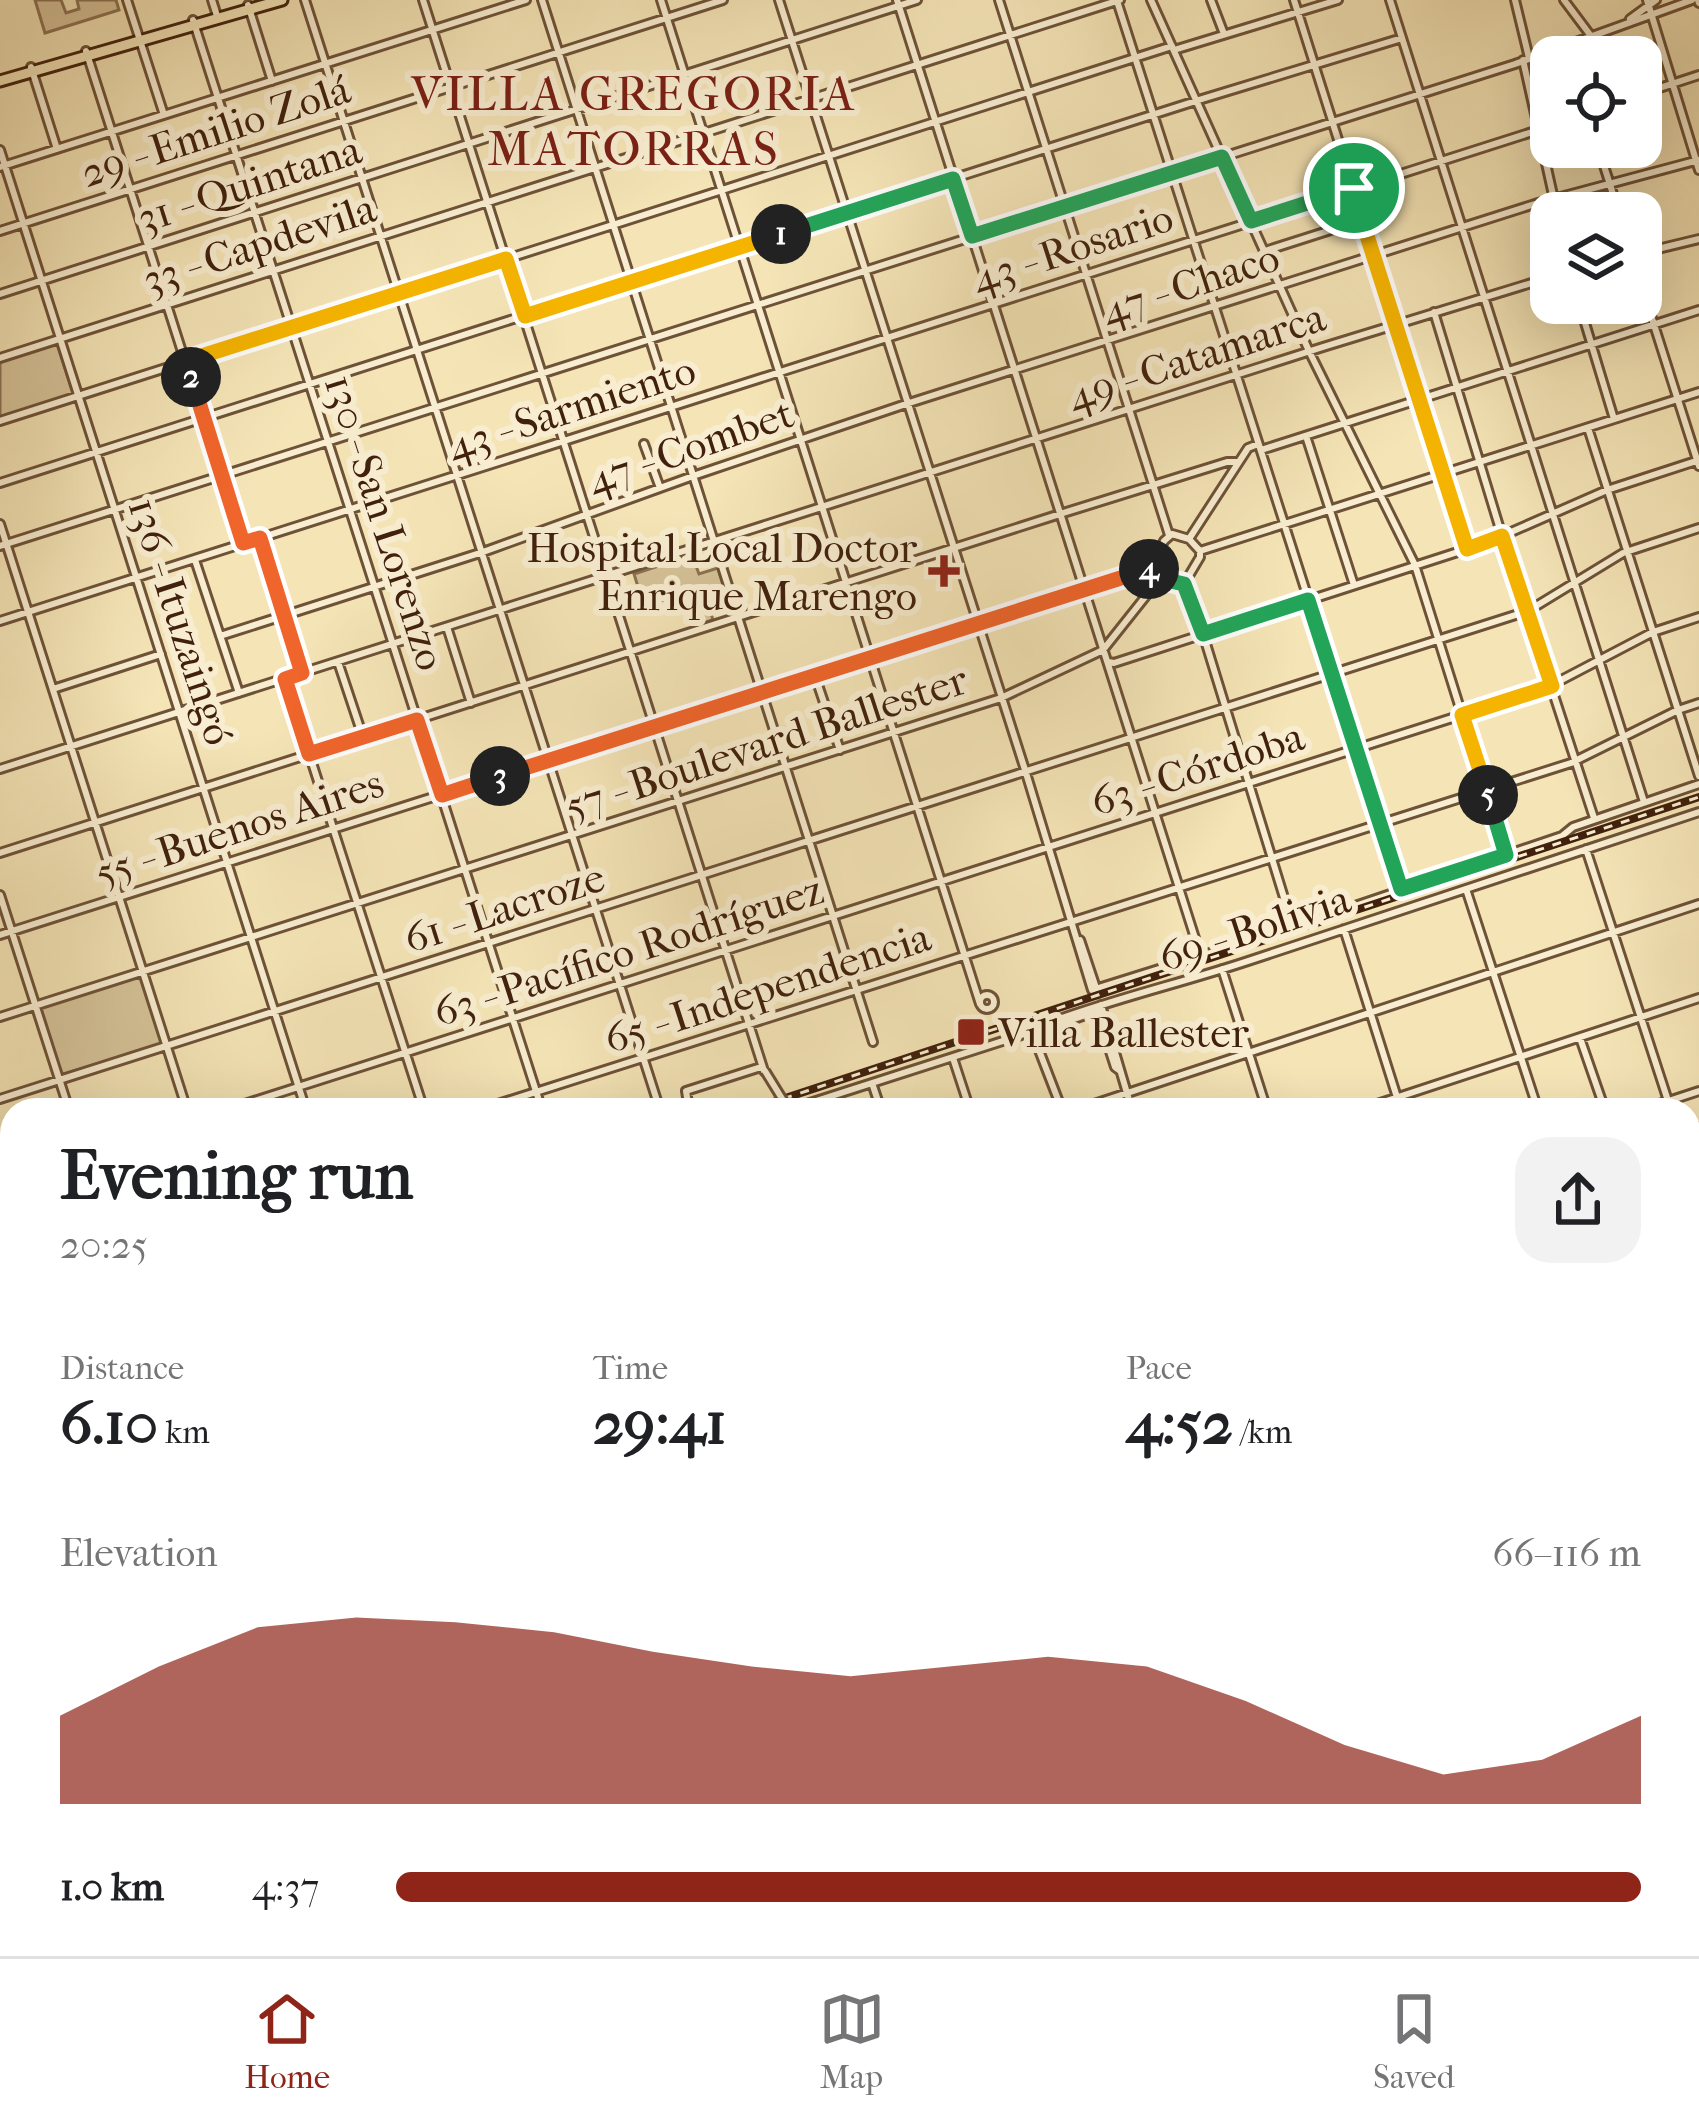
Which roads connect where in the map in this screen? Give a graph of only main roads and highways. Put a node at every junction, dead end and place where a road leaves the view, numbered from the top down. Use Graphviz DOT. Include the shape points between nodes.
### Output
graph roads {
  1 [pos="264,0"];
  2 [pos="282,0"];
  3 [pos="248,7"];
  4 [pos="0,79"];
  1 -- 3 [label="main road"];
  2 -- 3 [label="main road"];
  3 -- 4 [label="main road"];
}
